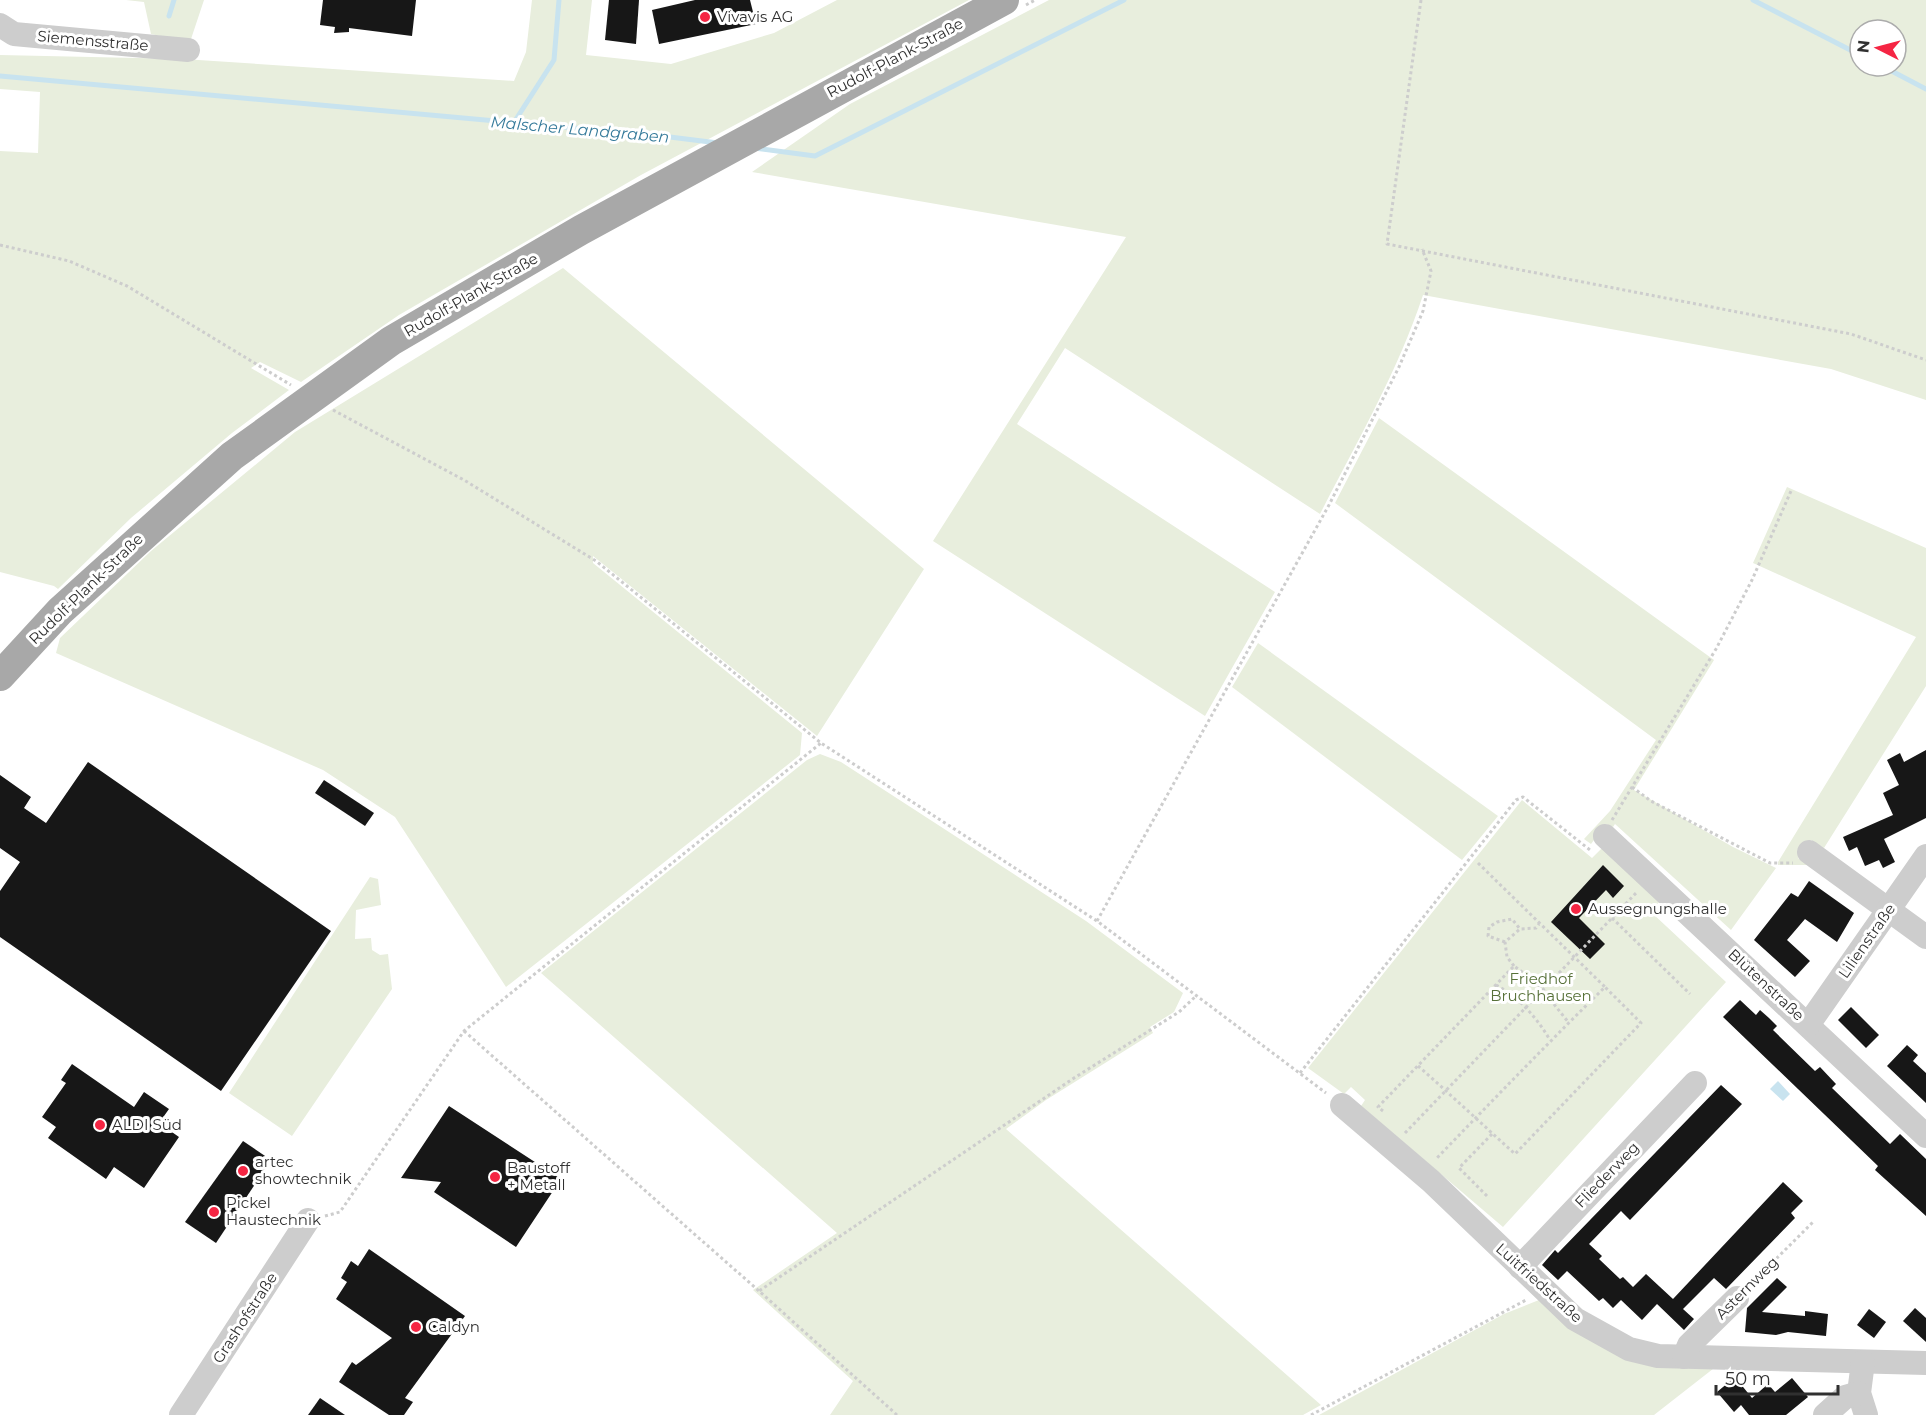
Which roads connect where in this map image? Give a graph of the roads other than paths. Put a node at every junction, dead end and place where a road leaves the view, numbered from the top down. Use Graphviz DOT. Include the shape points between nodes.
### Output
graph roads {
  1 [pos="1004,0"];
  2 [pos="0,25"];
  3 [pos="188,50"];
  4 [pos="0,676"];
  5 [pos="1605,836"];
  6 [pos="1812,854"];
  7 [pos="1926,856"];
  8 [pos="1888,910"];
  9 [pos="1926,937"];
  10 [pos="1808,1025"];
  11 [pos="1695,1083"];
  12 [pos="1342,1105"];
  13 [pos="1926,1136"];
  14 [pos="308,1220"];
  15 [pos="1520,1267"];
  16 [pos="1737,1298"];
  17 [pos="1684,1357"];
  18 [pos="1863,1362"];
  19 [pos="1926,1363"];
  20 [pos="1863,1404"];
  21 [pos="181,1415"];
  22 [pos="1825,1415"];
  1 -- 4 [label="main road, Rudolf-Plank-Straße" via="581,230 391,341 232,456 60,611"];
  2 -- 3 [label="street, Siemensstraße" via="14,34"];
  5 -- 10 [label="street, Blütenstraße"];
  6 -- 8 [label="street"];
  7 -- 8 [label="street, Lilienstraße"];
  8 -- 9 [label="street"];
  8 -- 10 [label="street, Lilienstraße"];
  10 -- 13 [label="street, Blütenstraße"];
  11 -- 15 [label="street, Fliederweg"];
  12 -- 15 [label="street, Luitfriedstraße" via="1403,1137"];
  14 -- 21 [label="street, Grashofstraße"];
  15 -- 17 [label="street, Luitfriedstraße" via="1575,1319 1621,1345 1658,1356"];
  16 -- 17 [label="street, Asternweg" via="1689,1345"];
  17 -- 18 [label="street, Luitfriedstraße"];
  18 -- 19 [label="street, Luitfriedstraße"];
  18 -- 20 [label="street"];
  20 -- 22 [label="street" via="1845,1397"];
}
